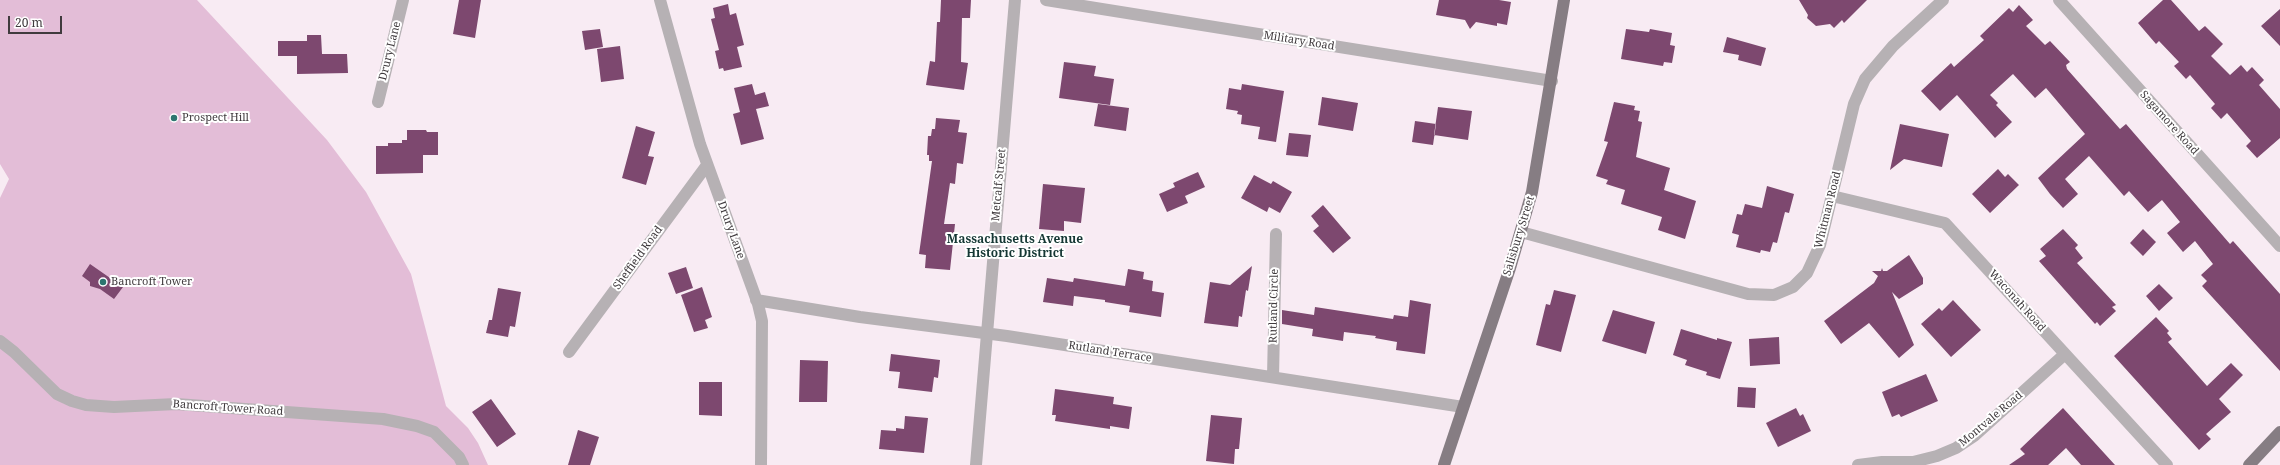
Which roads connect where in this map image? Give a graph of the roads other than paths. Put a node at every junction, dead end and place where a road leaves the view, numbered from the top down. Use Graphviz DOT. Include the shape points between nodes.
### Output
graph roads {
  1 [pos="402,0"];
  2 [pos="660,0"];
  3 [pos="1015,0"];
  4 [pos="1046,0"];
  5 [pos="1564,0"];
  6 [pos="1943,0"];
  7 [pos="2059,0"];
  8 [pos="1552,81"];
  9 [pos="378,102"];
  10 [pos="707,165"];
  11 [pos="1832,196"];
  12 [pos="1521,232"];
  13 [pos="1276,234"];
  14 [pos="2280,246"];
  15 [pos="756,300"];
  16 [pos="987,333"];
  17 [pos="0,341"];
  18 [pos="569,352"];
  19 [pos="2066,354"];
  20 [pos="1273,377"];
  21 [pos="1463,408"];
  22 [pos="2280,432"];
  23 [pos="463,465"];
  24 [pos="761,465"];
  25 [pos="976,465"];
  26 [pos="1444,465"];
  27 [pos="1858,465"];
  28 [pos="2167,465"];
  29 [pos="2249,465"];
  1 -- 9 [label="street, Drury Lane"];
  2 -- 10 [label="street, Drury Lane"];
  3 -- 16 [label="street, Metcalf Street"];
  4 -- 8 [label="street, Military Road"];
  5 -- 8 [label="main road, Salisbury Street"];
  6 -- 11 [label="street, Whitman Road" via="1893,46 1865,79 1854,104"];
  7 -- 14 [label="street, Sagamore Road"];
  8 -- 12 [label="main road, Salisbury Street" via="1540,156"];
  10 -- 15 [label="street, Drury Lane"];
  10 -- 18 [label="street, Sheffield Road"];
  11 -- 12 [label="street, Whitman Road" via="1820,245 1812,265 1796,284 1774,295 1748,294"];
  11 -- 19 [label="street, Waconah Road" via="1945,223"];
  12 -- 21 [label="main road, Salisbury Street"];
  13 -- 20 [label="street, Rutland Circle"];
  15 -- 16 [label="street, Rutland Terrace" via="860,317"];
  15 -- 24 [label="street, Drury Lane" via="762,320"];
  16 -- 20 [label="street, Rutland Terrace"];
  16 -- 25 [label="street, Metcalf Street"];
  17 -- 23 [label="street, Bancroft Tower Road" via="57,394 72,401 108,407 176,404 383,419 434,432 459,457"];
  19 -- 27 [label="street, Montvale Road" via="1960,446 1937,456 1913,462"];
  19 -- 28 [label="street, Waconah Road"];
  20 -- 21 [label="street, Rutland Terrace"];
  21 -- 26 [label="main road, Salisbury Street"];
  22 -- 29 [label="main road"];
}
